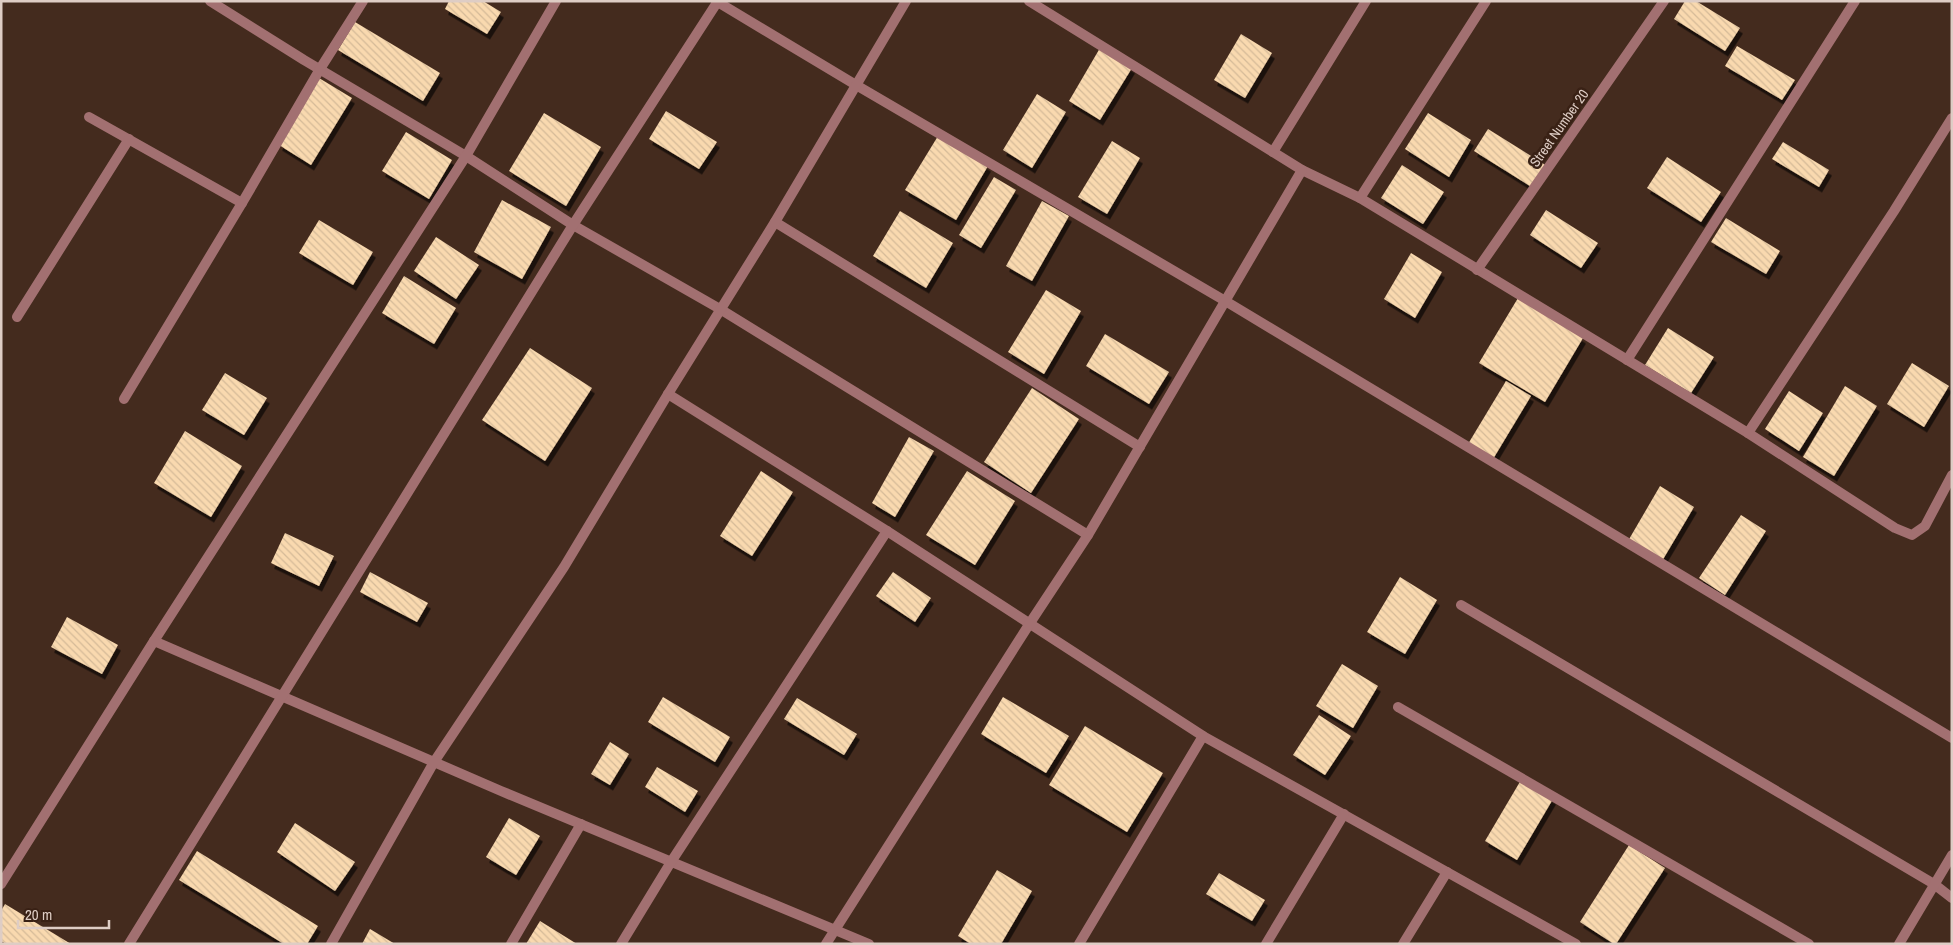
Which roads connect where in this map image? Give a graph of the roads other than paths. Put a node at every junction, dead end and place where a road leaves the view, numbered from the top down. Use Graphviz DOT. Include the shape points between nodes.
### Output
graph roads {
  1 [pos="210,1"];
  2 [pos="363,1"];
  3 [pos="556,1"];
  4 [pos="717,1"];
  5 [pos="906,1"];
  6 [pos="1029,1"];
  7 [pos="1366,1"];
  8 [pos="1486,1"];
  9 [pos="1664,1"];
  10 [pos="1855,1"];
  11 [pos="320,69"];
  12 [pos="856,85"];
  13 [pos="90,117"];
  14 [pos="1952,118"];
  15 [pos="129,139"];
  16 [pos="1273,152"];
  17 [pos="466,156"];
  18 [pos="1302,170"];
  19 [pos="1360,198"];
  20 [pos="242,203"];
  21 [pos="775,222"];
  22 [pos="573,226"];
  23 [pos="1477,270"];
  24 [pos="1226,302"];
  25 [pos="720,309"];
  26 [pos="17,317"];
  27 [pos="1627,360"];
  28 [pos="668,394"];
  29 [pos="124,399"];
  30 [pos="1748,433"];
  31 [pos="1140,447"];
  32 [pos="1952,475"];
  33 [pos="887,531"];
  34 [pos="1088,535"];
  35 [pos="1461,606"];
  36 [pos="1030,623"];
  37 [pos="154,641"];
  38 [pos="282,696"];
  39 [pos="1398,707"];
  40 [pos="1203,736"];
  41 [pos="1952,738"];
  42 [pos="434,762"];
  43 [pos="1344,814"];
  44 [pos="581,824"];
  45 [pos="1952,855"];
  46 [pos="671,862"];
  47 [pos="1447,872"];
  48 [pos="1,884"];
  49 [pos="1934,884"];
  50 [pos="1952,898"];
  51 [pos="834,930"];
  52 [pos="1572,943"];
  53 [pos="129,944"];
  54 [pos="331,944"];
  55 [pos="511,944"];
  56 [pos="621,944"];
  57 [pos="826,944"];
  58 [pos="869,944"];
  59 [pos="1079,944"];
  60 [pos="1266,944"];
  61 [pos="1403,944"];
  62 [pos="1809,944"];
  63 [pos="1899,944"];
  1 -- 11 [label="street"];
  2 -- 11 [label="street"];
  3 -- 17 [label="street"];
  4 -- 12 [label="street"];
  4 -- 22 [label="street"];
  5 -- 12 [label="street"];
  6 -- 16 [label="street"];
  7 -- 16 [label="street"];
  8 -- 19 [label="street"];
  9 -- 23 [label="street, Street Number 20"];
  10 -- 27 [label="street"];
  11 -- 17 [label="street"];
  11 -- 20 [label="street"];
  12 -- 21 [label="street"];
  12 -- 24 [label="street"];
  13 -- 15 [label="street"];
  14 -- 30 [label="street"];
  15 -- 20 [label="street"];
  15 -- 26 [label="street"];
  16 -- 18 [label="street"];
  17 -- 22 [label="street"];
  17 -- 37 [label="street"];
  18 -- 19 [label="street"];
  18 -- 24 [label="street"];
  19 -- 23 [label="street"];
  20 -- 29 [label="street"];
  21 -- 25 [label="street"];
  21 -- 31 [label="street"];
  22 -- 25 [label="street"];
  22 -- 38 [label="street"];
  23 -- 27 [label="street"];
  24 -- 31 [label="street"];
  24 -- 41 [label="street"];
  25 -- 28 [label="street"];
  25 -- 34 [label="street"];
  27 -- 30 [label="street"];
  28 -- 33 [label="street"];
  28 -- 42 [label="street" via="564,567"];
  30 -- 32 [label="street" via="1912,536 1925,526"];
  31 -- 34 [label="street"];
  33 -- 36 [label="street"];
  33 -- 46 [label="street"];
  34 -- 36 [label="street"];
  35 -- 49 [label="street"];
  36 -- 40 [label="street"];
  36 -- 51 [label="street"];
  37 -- 38 [label="street"];
  37 -- 48 [label="street"];
  38 -- 42 [label="street"];
  38 -- 53 [label="street"];
  39 -- 62 [label="street"];
  40 -- 43 [label="street"];
  40 -- 59 [label="street"];
  42 -- 44 [label="street"];
  42 -- 54 [label="street"];
  43 -- 47 [label="street"];
  43 -- 60 [label="street"];
  44 -- 46 [label="street"];
  44 -- 55 [label="street"];
  45 -- 49 [label="street"];
  46 -- 51 [label="street"];
  46 -- 56 [label="street"];
  47 -- 52 [label="street"];
  47 -- 61 [label="street"];
  49 -- 50 [label="street"];
  49 -- 63 [label="street"];
  51 -- 57 [label="street"];
  51 -- 58 [label="street"];
}
